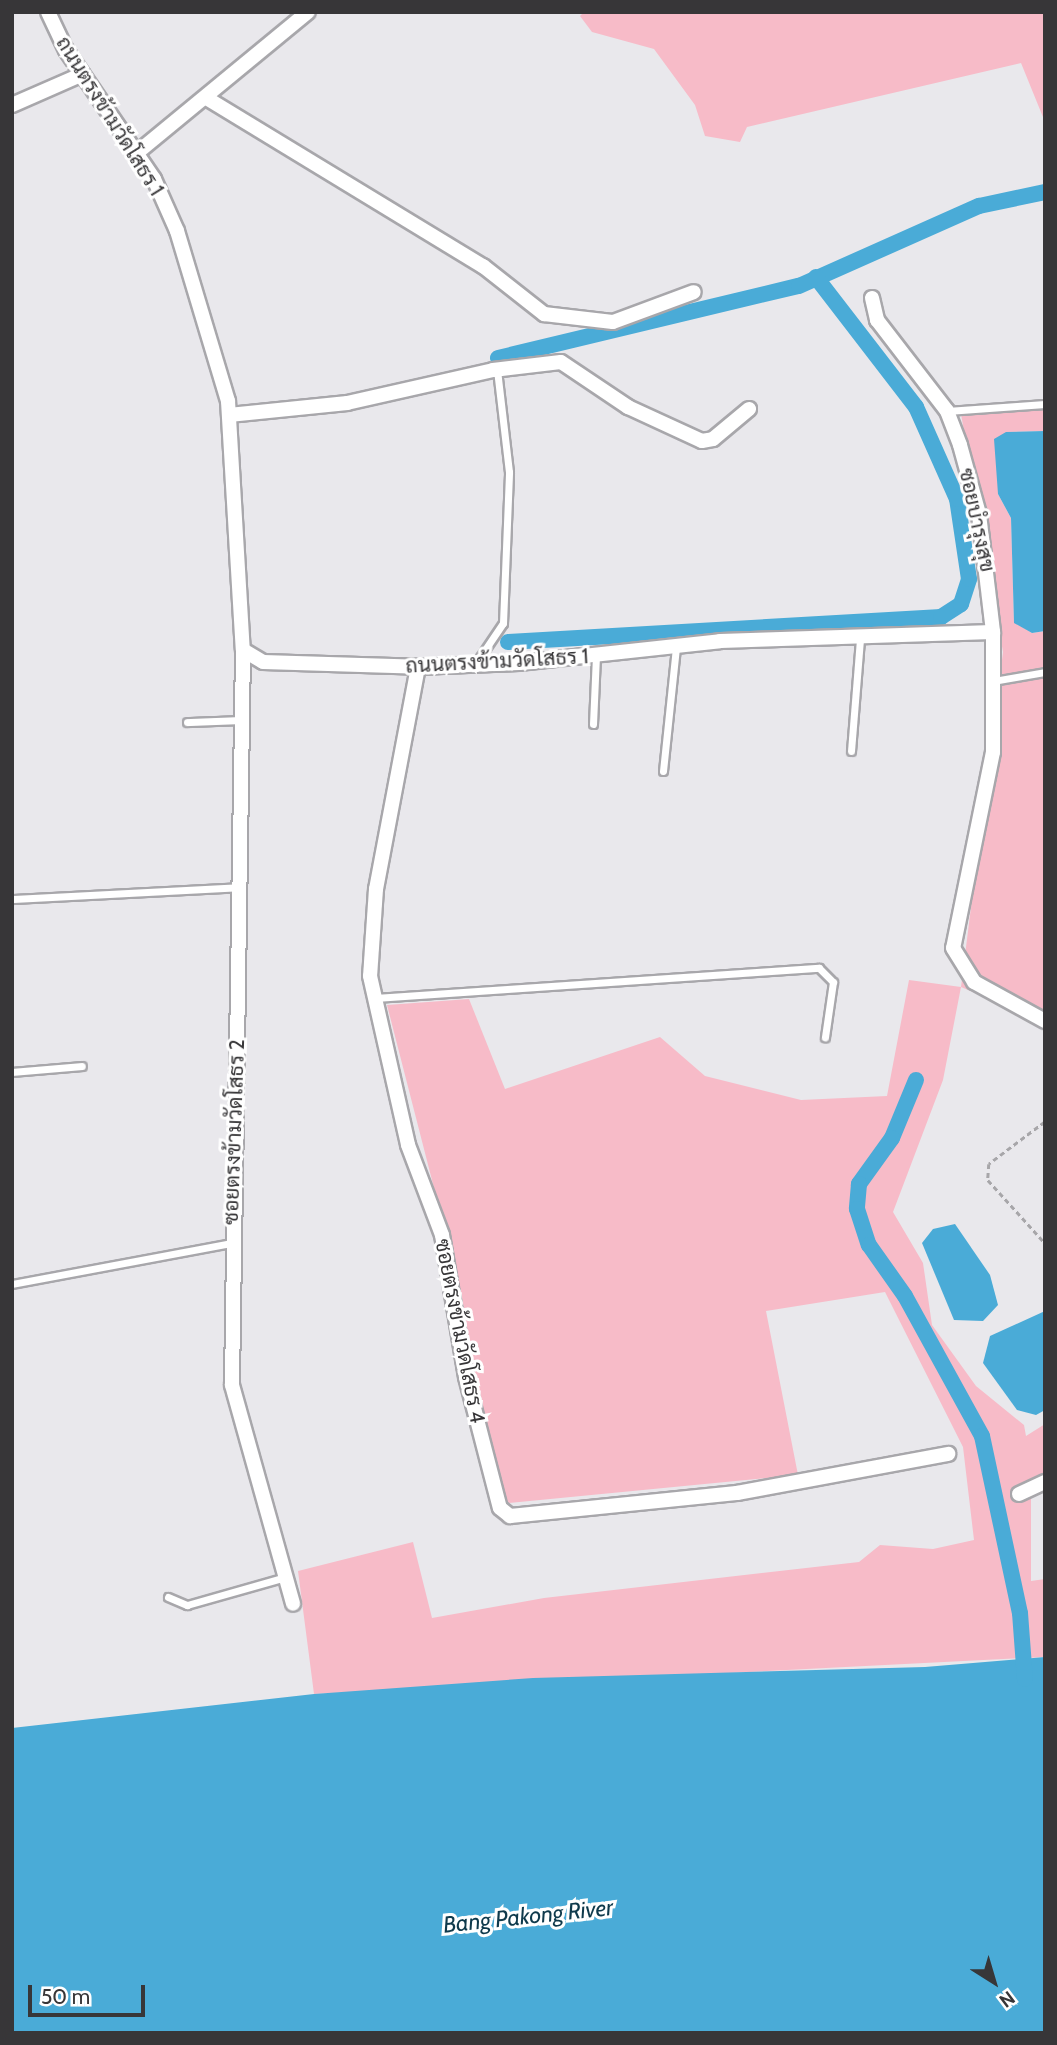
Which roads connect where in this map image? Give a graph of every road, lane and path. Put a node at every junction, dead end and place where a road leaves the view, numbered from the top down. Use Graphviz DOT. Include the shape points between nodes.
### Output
graph roads {
  1 [pos="48,12"];
  2 [pos="308,12"];
  3 [pos="83,74"];
  4 [pos="208,99"];
  5 [pos="12,105"];
  6 [pos="138,152"];
  7 [pos="694,292"];
  8 [pos="872,298"];
  9 [pos="497,369"];
  10 [pos="1045,404"];
  11 [pos="749,408"];
  12 [pos="947,411"];
  13 [pos="229,415"];
  14 [pos="993,632"];
  15 [pos="860,638"];
  16 [pos="677,646"];
  17 [pos="243,650"];
  18 [pos="596,656"];
  19 [pos="474,665"];
  20 [pos="418,667"];
  21 [pos="1045,671"];
  22 [pos="992,681"];
  23 [pos="238,720"];
  24 [pos="187,722"];
  25 [pos="593,724"];
  26 [pos="851,751"];
  27 [pos="663,771"];
  28 [pos="241,887"];
  29 [pos="12,899"];
  30 [pos="375,998"];
  31 [pos="1045,1021"];
  32 [pos="825,1037"];
  33 [pos="82,1066"];
  34 [pos="12,1072"];
  35 [pos="1045,1122"];
  36 [pos="231,1243"];
  37 [pos="1045,1243"];
  38 [pos="12,1284"];
  39 [pos="948,1454"];
  40 [pos="1045,1482"];
  41 [pos="1019,1494"];
  42 [pos="287,1577"];
  43 [pos="168,1597"];
  44 [pos="293,1604"];
  1 -- 3 [label="street, ถนนตรงข้ามวัดโสธร 1"];
  2 -- 4 [label="street"];
  3 -- 5 [label="street"];
  3 -- 6 [label="street, ถนนตรงข้ามวัดโสธร 1"];
  4 -- 6 [label="street"];
  4 -- 7 [label="street" via="483,266 544,314 613,322"];
  6 -- 13 [label="street, ถนนตรงข้ามวัดโสธร 1" via="177,231"];
  8 -- 12 [label="street, ซอยบำรุงสุข" via="883,330"];
  9 -- 11 [label="street" via="561,362 628,407 702,441 713,439"];
  9 -- 13 [label="street" via="347,403"];
  9 -- 19 [label="lane" via="509,472 503,623"];
  10 -- 12 [label="lane"];
  12 -- 14 [label="street, ซอยบำรุงสุข" via="979,514"];
  13 -- 17 [label="street, ถนนตรงข้ามวัดโสธร 1"];
  14 -- 15 [label="street, ถนนตรงข้ามวัดโสธร 1"];
  14 -- 22 [label="street"];
  15 -- 16 [label="street, ถนนตรงข้ามวัดโสธร 1"];
  15 -- 26 [label="lane"];
  16 -- 18 [label="street, ถนนตรงข้ามวัดโสธร 1"];
  16 -- 27 [label="lane"];
  17 -- 20 [label="street, ถนนตรงข้ามวัดโสธร 1" via="263,662"];
  17 -- 23 [label="street, ซอยตรงข้ามวัดโสธร 2"];
  18 -- 19 [label="street, ถนนตรงข้ามวัดโสธร 1"];
  18 -- 25 [label="lane"];
  19 -- 20 [label="street, ถนนตรงข้ามวัดโสธร 1"];
  20 -- 30 [label="street, ซอยตรงข้ามวัดโสธร 4" via="376,889"];
  21 -- 22 [label="lane"];
  22 -- 31 [label="street" via="993,752 953,948 974,982"];
  23 -- 24 [label="lane"];
  23 -- 28 [label="street, ซอยตรงข้ามวัดโสธร 2"];
  28 -- 29 [label="lane"];
  28 -- 36 [label="street, ซอยตรงข้ามวัดโสธร 2"];
  30 -- 32 [label="lane" via="819,968 833,982"];
  30 -- 39 [label="street, ซอยตรงข้ามวัดโสธร 4" via="408,1145 442,1235 466,1377 503,1513 737,1493"];
  33 -- 34 [label="lane"];
  35 -- 37 [label="path" via="989,1164 988,1180"];
  36 -- 38 [label="lane"];
  36 -- 42 [label="street, ซอยตรงข้ามวัดโสธร 2" via="232,1385"];
  40 -- 41 [label="street"];
  42 -- 43 [label="lane" via="187,1605"];
  42 -- 44 [label="street, ซอยตรงข้ามวัดโสธร 2"];
}
